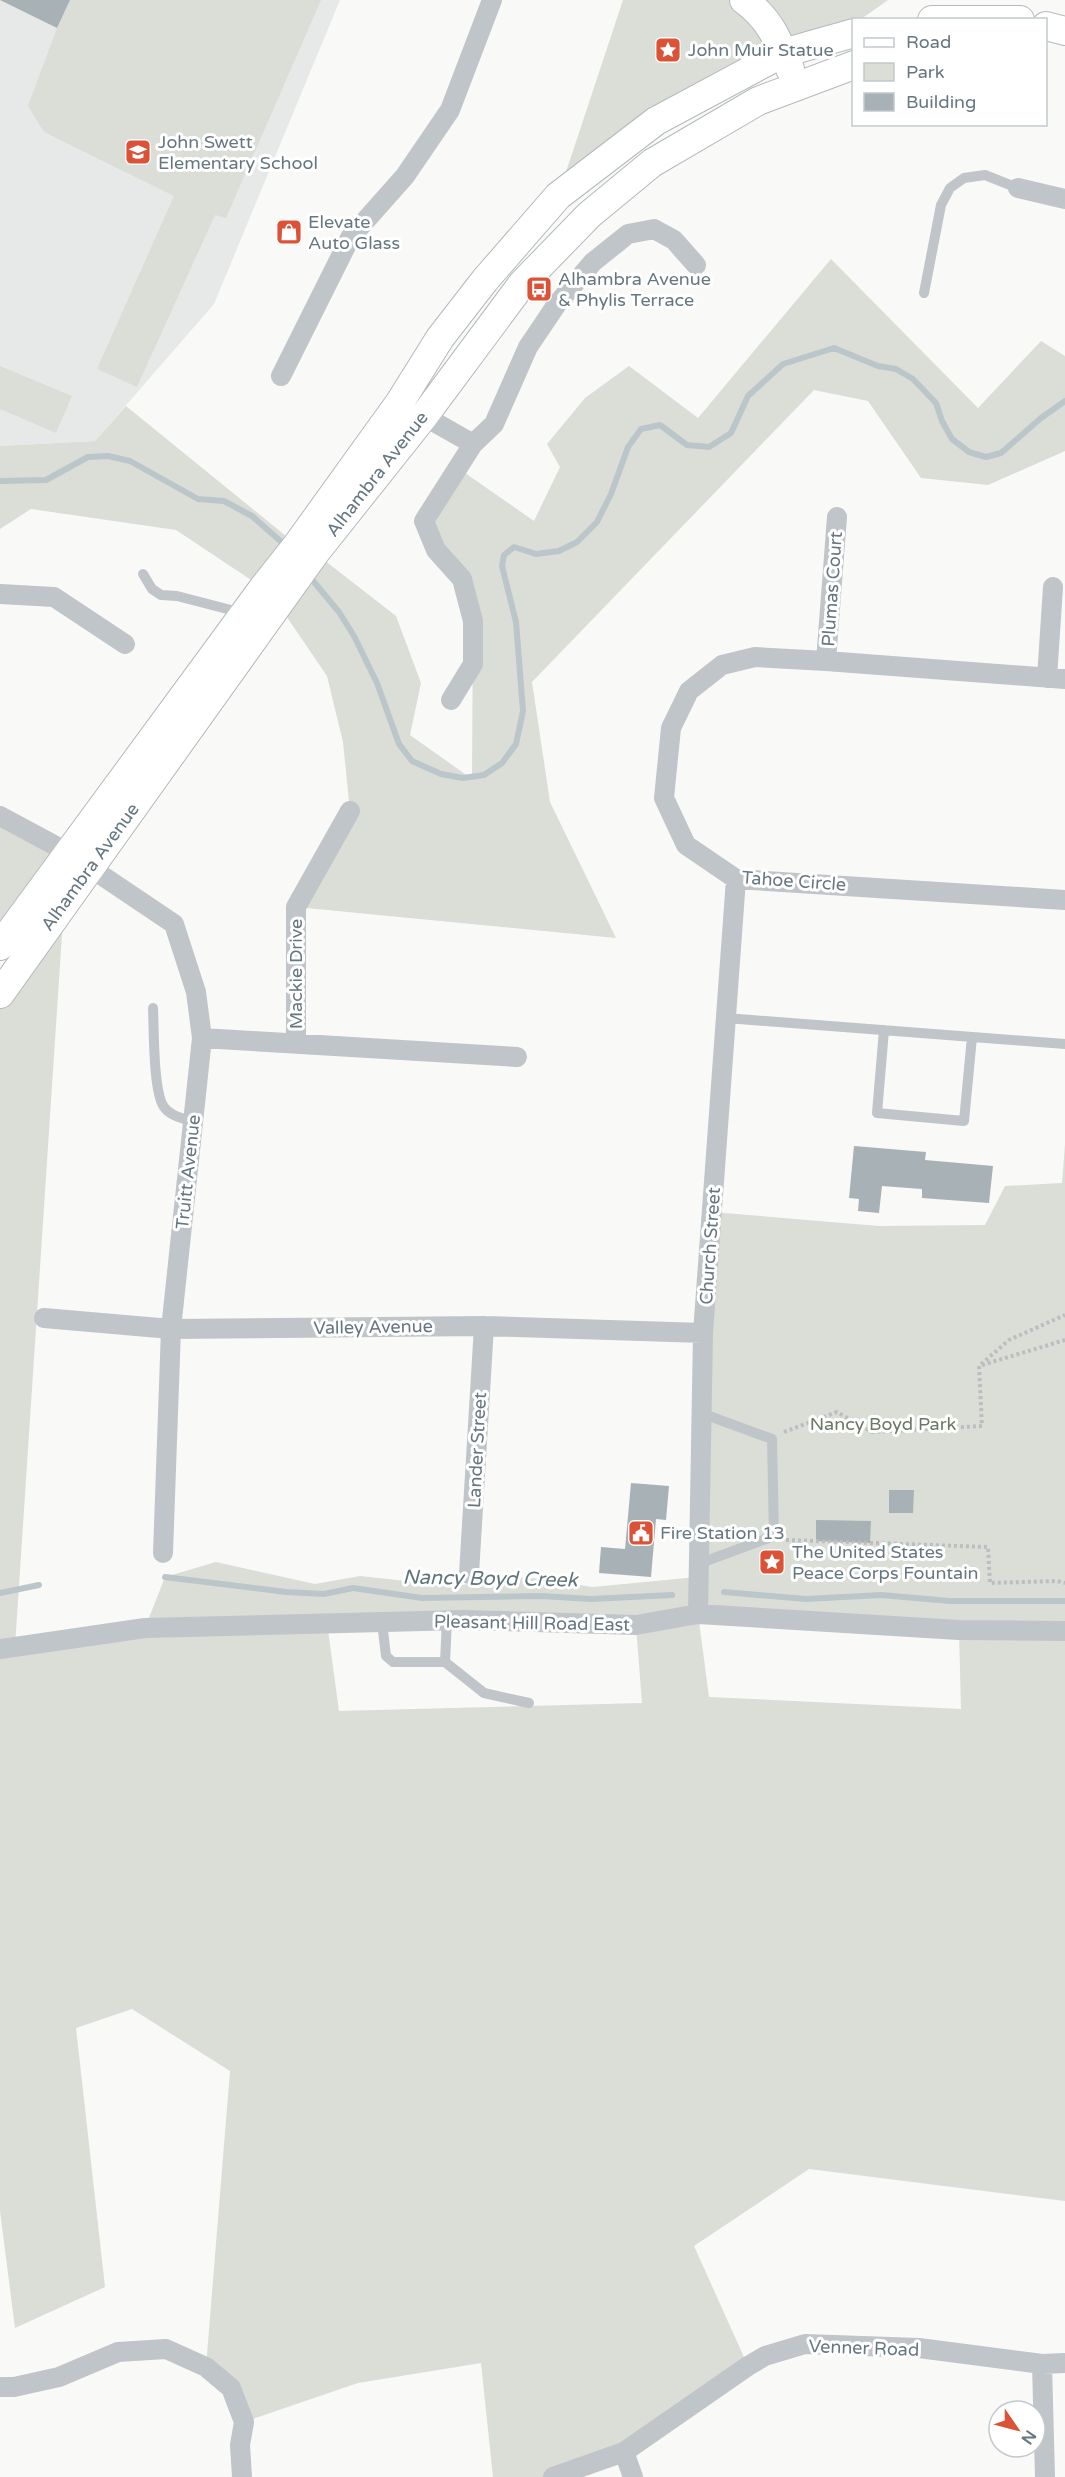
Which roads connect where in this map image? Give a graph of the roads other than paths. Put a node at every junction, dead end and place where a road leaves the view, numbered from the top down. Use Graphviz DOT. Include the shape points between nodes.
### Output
graph roads {
  1 [pos="492,0"];
  2 [pos="744,0"];
  3 [pos="1047,26"];
  4 [pos="1065,31"];
  5 [pos="852,34"];
  6 [pos="1065,43"];
  7 [pos="1047,45"];
  8 [pos="783,53"];
  9 [pos="852,66"];
  10 [pos="797,86"];
  11 [pos="1018,188"];
  12 [pos="1065,199"];
  13 [pos="696,265"];
  14 [pos="924,293"];
  15 [pos="281,376"];
  16 [pos="412,409"];
  17 [pos="473,444"];
  18 [pos="837,517"];
  19 [pos="143,574"];
  20 [pos="1053,587"];
  21 [pos="0,594"];
  22 [pos="250,624"];
  23 [pos="125,644"];
  24 [pos="826,661"];
  25 [pos="1056,679"];
  26 [pos="451,700"];
  27 [pos="350,811"];
  28 [pos="0,816"];
  29 [pos="79,860"];
  30 [pos="736,879"];
  31 [pos="1065,900"];
  32 [pos="0,946"];
  33 [pos="0,993"];
  34 [pos="153,1008"];
  35 [pos="726,1018"];
  36 [pos="884,1030"];
  37 [pos="972,1037"];
  38 [pos="202,1038"];
  39 [pos="296,1043"];
  40 [pos="1065,1044"];
  41 [pos="516,1057"];
  42 [pos="193,1122"];
  43 [pos="44,1318"];
  44 [pos="484,1326"];
  45 [pos="171,1329"];
  46 [pos="703,1333"];
  47 [pos="701,1413"];
  48 [pos="163,1552"];
  49 [pos="698,1564"];
  50 [pos="469,1574"];
  51 [pos="698,1614"];
  52 [pos="447,1620"];
  53 [pos="382,1622"];
  54 [pos="1065,1631"];
  55 [pos="0,1649"];
  56 [pos="445,1662"];
  57 [pos="529,1703"];
  58 [pos="1065,2362"];
  59 [pos="1041,2364"];
  60 [pos="0,2387"];
  61 [pos="624,2452"];
  62 [pos="242,2477"];
  63 [pos="553,2477"];
  64 [pos="633,2477"];
  65 [pos="1045,2477"];
  1 -- 15 [label="street" via="450,110 405,176 350,238"];
  2 -- 8 [label="main road" via="775,32"];
  3 -- 4 [label="main road"];
  5 -- 8 [label="main road, Alhambra Avenue"];
  6 -- 7 [label="main road"];
  8 -- 10 [label="main road"];
  8 -- 16 [label="main road, Alhambra Avenue" via="656,121 558,196 440,338"];
  9 -- 10 [label="main road, Alhambra Avenue"];
  10 -- 16 [label="main road, Alhambra Avenue" via="758,101 652,163 589,215"];
  11 -- 12 [label="street"];
  11 -- 14 [label="lane" via="985,175 964,178 950,188 941,205"];
  13 -- 17 [label="street" via="674,240 654,229 628,234 593,262 557,304 528,347 494,424"];
  16 -- 17 [label="street"];
  16 -- 22 [label="main road, Alhambra Avenue"];
  17 -- 26 [label="street" via="424,521 436,550 462,579 473,621 473,664"];
  18 -- 24 [label="street, Plumas Court"];
  19 -- 22 [label="lane" via="152,590 161,595 231,610"];
  20 -- 25 [label="street"];
  21 -- 23 [label="street" via="54,597"];
  22 -- 29 [label="main road, Alhambra Avenue"];
  24 -- 25 [label="street, Tahoe Circle"];
  24 -- 30 [label="street, Tahoe Circle" via="755,657 722,666 689,691 672,728 664,798 686,845"];
  27 -- 39 [label="street, Mackie Drive" via="296,907"];
  28 -- 29 [label="street, Truitt Avenue"];
  29 -- 32 [label="main road, Alhambra Avenue"];
  29 -- 33 [label="main road, Alhambra Avenue"];
  29 -- 38 [label="street, Truitt Avenue" via="174,924 196,992"];
  30 -- 31 [label="street, Tahoe Circle"];
  30 -- 35 [label="street, Church Street"];
  34 -- 42 [label="lane" via="162,1104 170,1113"];
  35 -- 36 [label="lane"];
  35 -- 46 [label="street, Church Street"];
  36 -- 37 [label="lane"];
  36 -- 37 [label="lane" via="877,1113 964,1121"];
  37 -- 40 [label="lane"];
  38 -- 39 [label="street, Mackie Drive"];
  38 -- 42 [label="street, Truitt Avenue"];
  39 -- 41 [label="street, Mackie Drive"];
  42 -- 45 [label="street, Truitt Avenue"];
  43 -- 45 [label="street, Valley Avenue"];
  44 -- 45 [label="street, Valley Avenue"];
  44 -- 46 [label="street, Valley Avenue"];
  44 -- 50 [label="street, Lander Street"];
  45 -- 48 [label="street, Truitt Avenue"];
  46 -- 47 [label="street, Church Street"];
  47 -- 49 [label="street, Church Street"];
  47 -- 49 [label="lane" via="772,1439 774,1536"];
  49 -- 51 [label="street, Church Street"];
  51 -- 52 [label="street, Pleasant Hill Road East" via="636,1625"];
  51 -- 54 [label="street, Pleasant Hill Road East" via="959,1630"];
  52 -- 53 [label="street, Pleasant Hill Road East"];
  52 -- 56 [label="lane"];
  53 -- 55 [label="street, Pleasant Hill Road East" via="145,1628"];
  53 -- 56 [label="lane" via="386,1656 393,1662"];
  56 -- 57 [label="lane" via="483,1693"];
  58 -- 59 [label="street, Venner Road"];
  59 -- 61 [label="street, Venner Road" via="919,2348 805,2344 765,2356 748,2366"];
  59 -- 65 [label="street"];
  60 -- 62 [label="street" via="14,2388 59,2377 118,2352 166,2349 206,2367 231,2388 244,2422 240,2445"];
  61 -- 63 [label="street, Venner Road"];
  61 -- 64 [label="street"];
}
